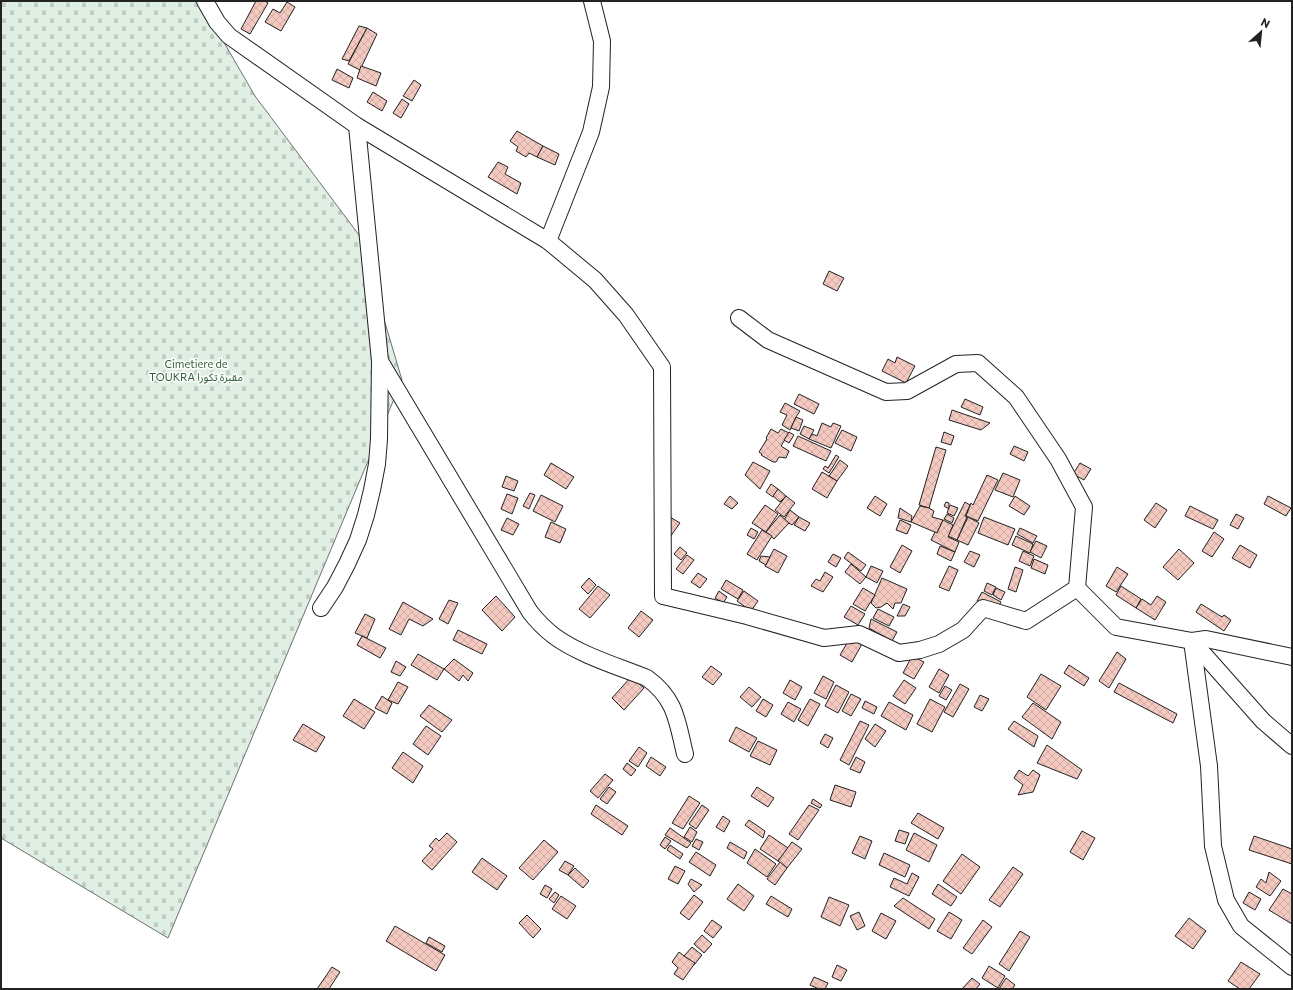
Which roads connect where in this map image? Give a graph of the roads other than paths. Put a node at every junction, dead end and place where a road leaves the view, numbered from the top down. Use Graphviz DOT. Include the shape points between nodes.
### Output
graph roads {
  1 [pos="205,1"];
  2 [pos="592,1"];
  3 [pos="357,126"];
  4 [pos="548,241"];
  5 [pos="739,318"];
  6 [pos="380,361"];
  7 [pos="1077,588"];
  8 [pos="321,608"];
  9 [pos="1192,641"];
  10 [pos="1292,657"];
  11 [pos="1292,746"];
  12 [pos="685,754"];
  13 [pos="1292,967"];
  1 -- 3 [label="street" via="217,22 230,36"];
  2 -- 4 [label="street" via="602,41 601,87 590,132"];
  3 -- 4 [label="street"];
  3 -- 6 [label="street"];
  4 -- 7 [label="street" via="595,280 626,315 662,367 663,596 824,638 859,634 899,652 920,650 939,644 963,630 983,608 1026,621"];
  5 -- 7 [label="street" via="768,340 886,392 907,391 956,364 978,363 1016,397 1058,459 1084,507"];
  6 -- 8 [label="street" via="379,438 371,496 358,540"];
  6 -- 12 [label="street" via="530,612 553,636 647,678 658,686 673,709"];
  7 -- 9 [label="street" via="1116,627"];
  9 -- 10 [label="street" via="1206,639"];
  9 -- 11 [label="street" via="1263,721"];
  9 -- 13 [label="street" via="1209,766 1213,846 1226,900 1241,926"];
}
